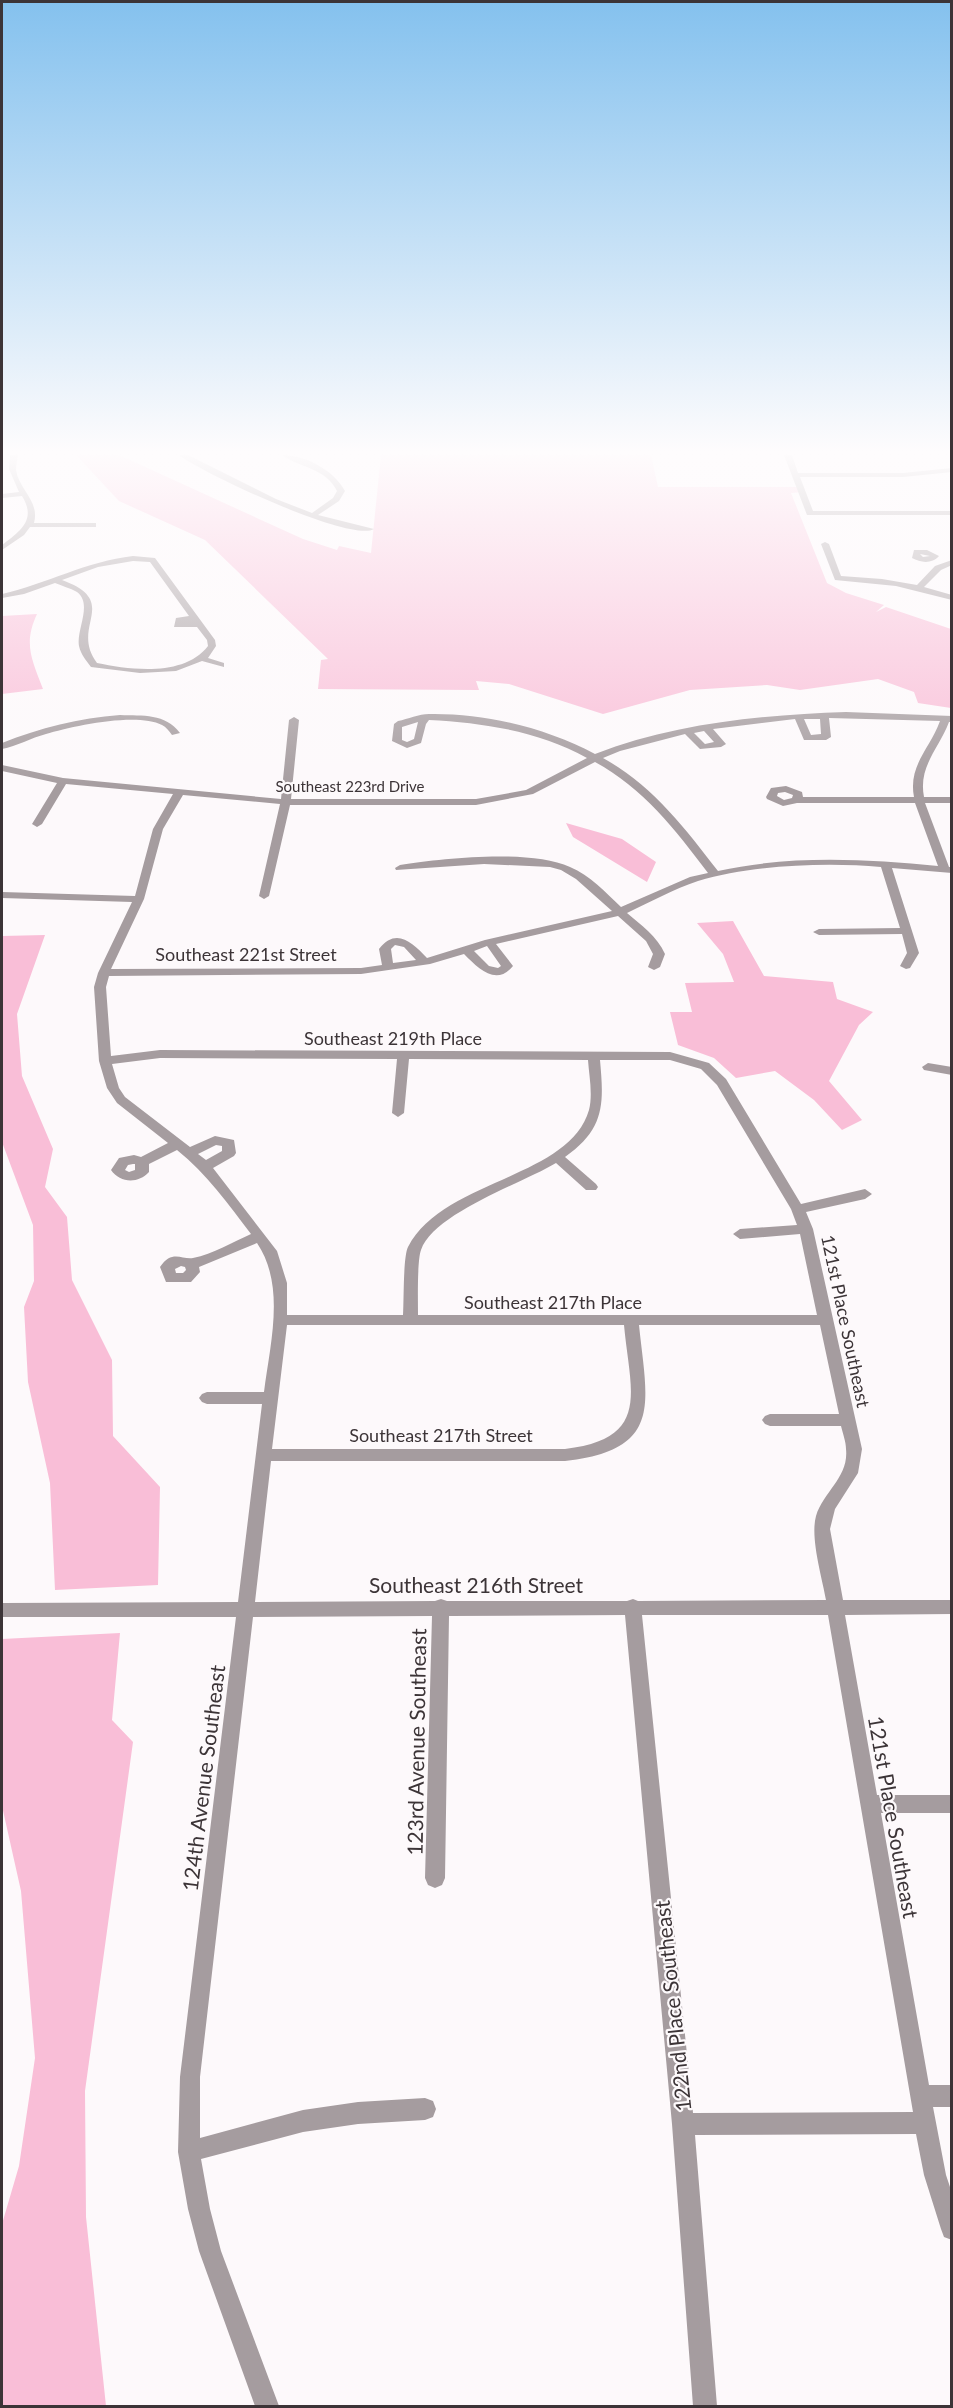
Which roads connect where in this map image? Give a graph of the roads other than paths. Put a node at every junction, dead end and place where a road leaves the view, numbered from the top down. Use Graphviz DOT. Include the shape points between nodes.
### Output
graph roads {
  1 [pos="87,567"];
  2 [pos="156,567"];
  3 [pos="834,567"];
  4 [pos="943,567"];
  5 [pos="57,581"];
  6 [pos="920,586"];
  7 [pos="2,596"];
  8 [pos="951,598"];
  9 [pos="203,659"];
  10 [pos="221,665"];
  11 [pos="824,715"];
  12 [pos="798,716"];
  13 [pos="427,717"];
  14 [pos="949,719"];
  15 [pos="294,720"];
  16 [pos="707,728"];
  17 [pos="687,731"];
  18 [pos="175,733"];
  19 [pos="2,746"];
  20 [pos="594,758"];
  21 [pos="2,768"];
  22 [pos="63,781"];
  23 [pos="179,793"];
  24 [pos="797,800"];
  25 [pos="951,800"];
  26 [pos="920,801"];
  27 [pos="286,802"];
  28 [pos="37,824"];
  29 [pos="886,865"];
  30 [pos="400,868"];
  31 [pos="948,870"];
  32 [pos="715,874"];
  33 [pos="2,895"];
  34 [pos="264,896"];
  35 [pos="139,899"];
  36 [pos="620,912"];
  37 [pos="906,930"];
  38 [pos="819,932"];
  39 [pos="489,942"];
  40 [pos="466,949"];
  41 [pos="424,962"];
  42 [pos="906,966"];
  43 [pos="654,967"];
  44 [pos="388,968"];
  45 [pos="104,972"];
  46 [pos="594,1056"];
  47 [pos="403,1057"];
  48 [pos="682,1058"];
  49 [pos="105,1061"];
  50 [pos="928,1066"];
  51 [pos="951,1071"];
  52 [pos="398,1113"];
  53 [pos="183,1149"];
  54 [pos="556,1156"];
  55 [pos="142,1162"];
  56 [pos="205,1167"];
  57 [pos="591,1187"];
  58 [pos="865,1194"];
  59 [pos="798,1209"];
  60 [pos="806,1230"];
  61 [pos="740,1234"];
  62 [pos="260,1236"];
  63 [pos="192,1264"];
  64 [pos="280,1320"];
  65 [pos="410,1320"];
  66 [pos="826,1320"];
  67 [pos="631,1322"];
  68 [pos="207,1398"];
  69 [pos="270,1398"];
  70 [pos="770,1420"];
  71 [pos="847,1420"];
  72 [pos="264,1455"];
  73 [pos="441,1606"];
  74 [pos="633,1606"];
  75 [pos="835,1606"];
  76 [pos="951,1606"];
  77 [pos="246,1608"];
  78 [pos="2,1610"];
  79 [pos="951,1803"];
  80 [pos="869,1804"];
  81 [pos="435,1878"];
  82 [pos="920,2096"];
  83 [pos="951,2096"];
  84 [pos="425,2109"];
  85 [pos="925,2123"];
  86 [pos="683,2124"];
  87 [pos="189,2152"];
  88 [pos="951,2229"];
  89 [pos="267,2406"];
  90 [pos="705,2406"];
  1 -- 5 [label="street"];
  2 -- 9 [label="street" via="212,646"];
  3 -- 6 [label="street" via="838,578"];
  4 -- 6 [label="street"];
  5 -- 7 [label="street"];
  5 -- 9 [label="street" via="79,590 89,601 82,635 86,654 94,665 126,670 169,669"];
  6 -- 8 [label="street"];
  9 -- 10 [label="street"];
  11 -- 12 [label="street, Southeast 223rd Drive"];
  11 -- 12 [label="street" via="826,737 822,739 807,738"];
  11 -- 14 [label="street, Southeast 223rd Drive"];
  12 -- 16 [label="street, Southeast 223rd Drive"];
  13 -- 20 [label="street" via="496,723 550,738"];
  14 -- 26 [label="street" via="918,771 916,787"];
  15 -- 27 [label="street"];
  16 -- 17 [label="street, Southeast 223rd Drive"];
  16 -- 17 [label="street" via="721,744 703,747"];
  17 -- 20 [label="street, Southeast 223rd Drive"];
  18 -- 19 [label="street" via="160,721 108,718 58,727"];
  20 -- 27 [label="street, Southeast 223rd Drive" via="529,792 498,800"];
  20 -- 32 [label="street" via="660,806"];
  21 -- 22 [label="street, Southeast 223rd Drive"];
  22 -- 23 [label="street, Southeast 223rd Drive"];
  22 -- 28 [label="street"];
  23 -- 27 [label="street, Southeast 223rd Drive"];
  23 -- 35 [label="street, 124th Avenue Southeast" via="158,829"];
  24 -- 26 [label="street"];
  25 -- 26 [label="street"];
  26 -- 31 [label="street"];
  27 -- 34 [label="street"];
  29 -- 31 [label="street, Southeast 221st Street"];
  29 -- 32 [label="street, Southeast 221st Street" via="776,864"];
  29 -- 37 [label="street"];
  30 -- 36 [label="street" via="449,862 555,865 572,872"];
  32 -- 36 [label="street, Southeast 221st Street" via="671,887"];
  33 -- 35 [label="street"];
  35 -- 45 [label="street, 124th Avenue Southeast"];
  36 -- 39 [label="street, Southeast 221st Street"];
  36 -- 43 [label="street" via="658,949"];
  37 -- 38 [label="street"];
  37 -- 42 [label="street" via="913,953"];
  39 -- 40 [label="street, Southeast 221st Street"];
  39 -- 40 [label="street" via="507,966 501,972 485,969"];
  40 -- 41 [label="street, Southeast 221st Street"];
  41 -- 44 [label="street, Southeast 221st Street"];
  41 -- 44 [label="street" via="408,944 392,941 385,949"];
  44 -- 45 [label="street, Southeast 221st Street" via="346,972"];
  45 -- 49 [label="street, 124th Avenue Southeast" via="99,998"];
  46 -- 47 [label="street, Southeast 219th Place"];
  46 -- 48 [label="street, Southeast 219th Place"];
  46 -- 54 [label="street" via="595,1111 583,1134"];
  47 -- 49 [label="street, Southeast 219th Place" via="160,1054"];
  47 -- 52 [label="street"];
  48 -- 59 [label="street, 121st Place Southeast" via="705,1065 722,1082"];
  49 -- 53 [label="street, 124th Avenue Southeast" via="121,1100"];
  50 -- 51 [label="street"];
  53 -- 55 [label="street"];
  53 -- 56 [label="street, 124th Avenue Southeast"];
  53 -- 56 [label="street" via="215,1140 229,1143 229,1153"];
  54 -- 57 [label="street"];
  54 -- 65 [label="street" via="426,1229 414,1249"];
  56 -- 62 [label="street, 124th Avenue Southeast"];
  58 -- 59 [label="street"];
  59 -- 60 [label="street, 121st Place Southeast"];
  60 -- 61 [label="street, 121st Place Southeast"];
  60 -- 66 [label="street, 121st Place Southeast"];
  62 -- 63 [label="street"];
  62 -- 64 [label="street, 124th Avenue Southeast" via="270,1251 280,1282"];
  64 -- 65 [label="street, Southeast 217th Place"];
  64 -- 69 [label="street, 124th Avenue Southeast"];
  65 -- 67 [label="street, Southeast 217th Place"];
  66 -- 67 [label="street, Southeast 217th Place"];
  66 -- 71 [label="street, 121st Place Southeast"];
  67 -- 72 [label="street, Southeast 217th Street" via="639,1403 632,1426 616,1442 589,1453"];
  68 -- 69 [label="street"];
  69 -- 72 [label="street, 124th Avenue Southeast"];
  70 -- 71 [label="street, 121st Place Southeast"];
  71 -- 75 [label="street, 121st Place Southeast" via="854,1449 853,1471 829,1503 822,1529"];
  72 -- 77 [label="street, 124th Avenue Southeast"];
  73 -- 74 [label="street, Southeast 216th Street"];
  73 -- 77 [label="street, Southeast 216th Street"];
  73 -- 81 [label="street, 123rd Avenue Southeast"];
  74 -- 75 [label="street, Southeast 216th Street"];
  74 -- 86 [label="street, 122nd Place Southeast"];
  75 -- 76 [label="street, Southeast 216th Street"];
  75 -- 80 [label="street, 121st Place Southeast"];
  77 -- 78 [label="street, Southeast 216th Street"];
  77 -- 87 [label="street, 124th Avenue Southeast" via="190,2077"];
  79 -- 80 [label="street"];
  80 -- 82 [label="street, 121st Place Southeast"];
  82 -- 83 [label="street"];
  82 -- 85 [label="street, 121st Place Southeast"];
  84 -- 87 [label="street" via="303,2121"];
  85 -- 86 [label="street"];
  85 -- 88 [label="street, 121st Place Southeast"];
  86 -- 90 [label="street, 122nd Place Southeast"];
  87 -- 89 [label="street, 124th Avenue Southeast" via="210,2251"];
}
